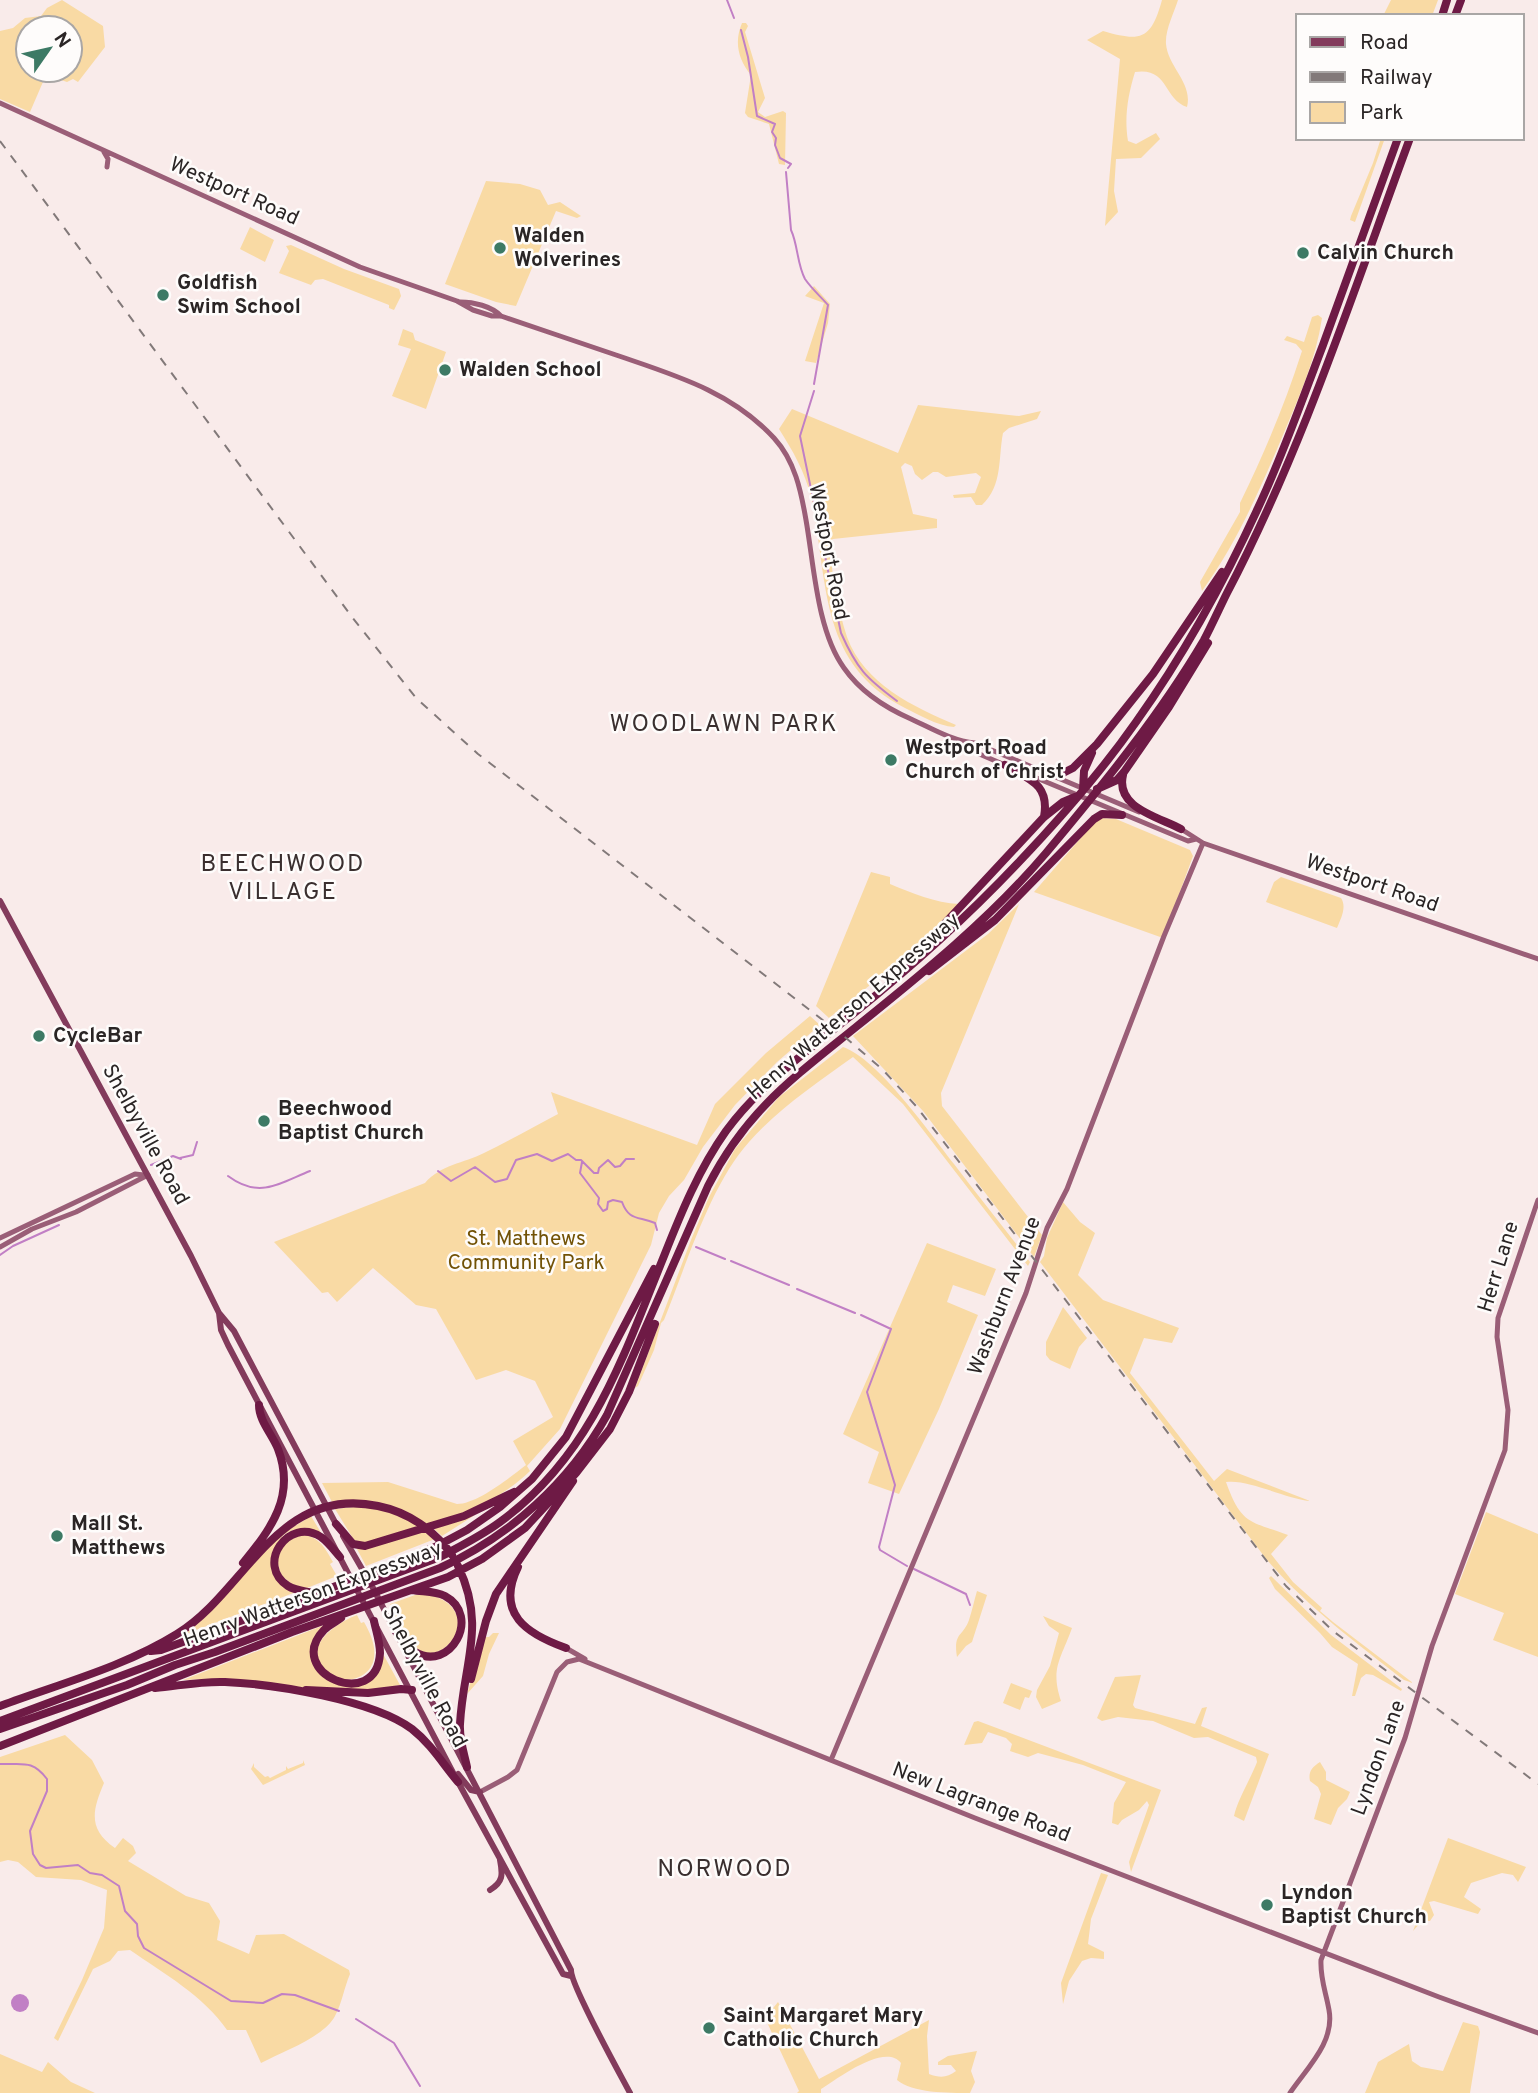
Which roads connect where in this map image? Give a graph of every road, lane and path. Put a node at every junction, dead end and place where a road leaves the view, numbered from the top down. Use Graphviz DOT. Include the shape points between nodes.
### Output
graph roads {
  1 [pos="1462,0"];
  2 [pos="1456,13"];
  3 [pos="0,103"];
  4 [pos="1397,140"];
  5 [pos="1409,140"];
  6 [pos="102,150"];
  7 [pos="107,167"];
  8 [pos="1243,540"];
  9 [pos="1243,563"];
  10 [pos="963,742"];
  11 [pos="1097,744"];
  12 [pos="1005,765"];
  13 [pos="1124,772"];
  14 [pos="1048,775"];
  15 [pos="1084,794"];
  16 [pos="1122,814"];
  17 [pos="1044,817"];
  18 [pos="1181,828"];
  19 [pos="1080,832"];
  20 [pos="1196,839"];
  21 [pos="1203,843"];
  22 [pos="0,901"];
  23 [pos="1538,959"];
  24 [pos="873,997"];
  25 [pos="882,1006"];
  26 [pos="148,1175"];
  27 [pos="1538,1200"];
  28 [pos="675,1229"];
  29 [pos="0,1238"];
  30 [pos="684,1242"];
  31 [pos="0,1247"];
  32 [pos="219,1313"];
  33 [pos="259,1405"];
  34 [pos="1509,1427"];
  35 [pos="576,1473"];
  36 [pos="523,1487"];
  37 [pos="336,1524"];
  38 [pos="532,1543"];
  39 [pos="340,1557"];
  40 [pos="386,1589"];
  41 [pos="410,1590"];
  42 [pos="314,1593"];
  43 [pos="350,1608"];
  44 [pos="206,1610"];
  45 [pos="374,1621"];
  46 [pos="396,1632"];
  47 [pos="566,1648"];
  48 [pos="147,1652"];
  49 [pos="588,1661"];
  50 [pos="148,1688"];
  51 [pos="412,1690"];
  52 [pos="293,1691"];
  53 [pos="464,1694"];
  54 [pos="0,1706"];
  55 [pos="0,1721"];
  56 [pos="0,1729"];
  57 [pos="0,1746"];
  58 [pos="831,1760"];
  59 [pos="450,1764"];
  60 [pos="467,1767"];
  61 [pos="458,1782"];
  62 [pos="480,1792"];
  63 [pos="499,1855"];
  64 [pos="490,1890"];
  65 [pos="1324,1952"];
  66 [pos="571,1976"];
  67 [pos="1538,2033"];
  68 [pos="630,2093"];
  69 [pos="1290,2093"];
  1 -- 2 [label="highway"];
  3 -- 6 [label="main road, Westport Road"];
  4 -- 8 [label="highway, Henry Watterson Expressway" via="1291,430"];
  5 -- 9 [label="highway, Henry Watterson Expressway" via="1297,445"];
  6 -- 7 [label="main road"];
  6 -- 10 [label="main road, Westport Road" via="360,267 493,309 501,316 696,384 730,401 759,422 782,449 798,480 827,632 844,669 889,708"];
  8 -- 11 [label="highway" via="1153,674"];
  8 -- 24 [label="highway, Henry Watterson Expressway" via="1152,699 1100,767 972,911"];
  9 -- 13 [label="highway" via="1196,663"];
  9 -- 25 [label="highway, Henry Watterson Expressway" via="1189,663 1045,853 972,928"];
  10 -- 12 [label="main road, Westport Road" via="970,750"];
  10 -- 14 [label="main road, Westport Road"];
  11 -- 14 [label="highway" via="1073,768"];
  11 -- 15 [label="highway" via="1084,771"];
  12 -- 15 [label="main road, Westport Road"];
  12 -- 17 [label="highway" via="1040,787"];
  13 -- 15 [label="highway" via="1109,785"];
  13 -- 18 [label="highway" via="1122,790 1130,804"];
  14 -- 15 [label="main road, Westport Road"];
  15 -- 16 [label="main road, Westport Road"];
  15 -- 17 [label="highway" via="1063,802"];
  15 -- 18 [label="main road, Westport Road"];
  15 -- 19 [label="highway" via="1085,821"];
  16 -- 19 [label="highway" via="1102,814"];
  16 -- 20 [label="main road, Westport Road" via="1188,842"];
  17 -- 24 [label="highway"];
  18 -- 20 [label="main road, Westport Road"];
  19 -- 25 [label="highway" via="995,920"];
  20 -- 21 [label="main road, Westport Road"];
  21 -- 23 [label="main road, Westport Road"];
  21 -- 58 [label="main road, Washburn Avenue" via="1067,1189 1047,1228 1022,1303"];
  22 -- 26 [label="main road, Shelbyville Road"];
  24 -- 28 [label="highway, Henry Watterson Expressway" via="772,1080 735,1120 700,1174"];
  25 -- 30 [label="highway, Henry Watterson Expressway" via="784,1084 741,1133 714,1175"];
  26 -- 29 [label="main road" via="135,1174"];
  26 -- 31 [label="main road"];
  26 -- 32 [label="main road, Shelbyville Road"];
  27 -- 34 [label="main road, Herr Lane" via="1497,1318"];
  28 -- 36 [label="highway" via="574,1424"];
  28 -- 40 [label="highway, Henry Watterson Expressway" via="606,1397 564,1461 526,1501 489,1530"];
  30 -- 35 [label="highway" via="626,1399 610,1429"];
  30 -- 40 [label="highway, Henry Watterson Expressway" via="618,1394 571,1468 499,1535 448,1565"];
  32 -- 33 [label="main road, Shelbyville Road" via="221,1330"];
  32 -- 37 [label="main road, Shelbyville Road" via="233,1331"];
  33 -- 39 [label="main road, Shelbyville Road"];
  33 -- 44 [label="highway" via="281,1461 284,1489 280,1506 266,1535"];
  34 -- 65 [label="main road, Lyndon Lane" via="1506,1450 1432,1646 1405,1738"];
  35 -- 38 [label="highway"];
  35 -- 41 [label="highway" via="513,1538 463,1569"];
  36 -- 37 [label="highway" via="464,1516 369,1545 353,1544"];
  36 -- 42 [label="highway" via="467,1530 435,1547"];
  37 -- 46 [label="main road, Shelbyville Road"];
  38 -- 47 [label="highway" via="513,1579 514,1611 532,1634"];
  38 -- 53 [label="highway" via="494,1599"];
  39 -- 42 [label="highway" via="310,1532 297,1532 281,1543 274,1560 279,1577 289,1587"];
  39 -- 45 [label="main road, Shelbyville Road"];
  40 -- 41 [label="highway"];
  40 -- 43 [label="highway"];
  40 -- 55 [label="highway, Henry Watterson Expressway" via="345,1594"];
  41 -- 46 [label="highway" via="435,1593 451,1601 461,1617 461,1633 449,1649 429,1656 413,1651"];
  42 -- 48 [label="highway"];
  43 -- 45 [label="highway" via="324,1630 316,1646 318,1666 336,1682 358,1683 374,1671 380,1654"];
  43 -- 50 [label="highway"];
  43 -- 56 [label="highway, Henry Watterson Expressway"];
  44 -- 48 [label="highway"];
  44 -- 53 [label="highway" via="273,1538 306,1515 353,1504 401,1513 439,1538 465,1582 474,1622"];
  45 -- 51 [label="main road, Shelbyville Road"];
  46 -- 60 [label="main road, Shelbyville Road"];
  47 -- 49 [label="main road, New Lagrange Road"];
  48 -- 54 [label="highway"];
  49 -- 58 [label="main road, New Lagrange Road"];
  49 -- 62 [label="main road" via="573,1660 560,1668 517,1770"];
  50 -- 52 [label="highway" via="225,1682"];
  50 -- 57 [label="highway"];
  51 -- 52 [label="highway"];
  51 -- 59 [label="main road, Shelbyville Road"];
  52 -- 61 [label="highway" via="370,1707 396,1719 424,1740"];
  53 -- 60 [label="highway" via="460,1726"];
  58 -- 65 [label="main road, New Lagrange Road"];
  59 -- 61 [label="main road, Shelbyville Road"];
  59 -- 62 [label="main road" via="470,1788"];
  60 -- 62 [label="main road, Shelbyville Road"];
  61 -- 63 [label="main road, Shelbyville Road"];
  62 -- 66 [label="main road, Shelbyville Road"];
  63 -- 64 [label="main road" via="502,1877"];
  63 -- 66 [label="main road, Shelbyville Road" via="563,1974"];
  65 -- 67 [label="main road, New Lagrange Road"];
  65 -- 69 [label="main road, Lyndon Lane" via="1320,1969 1329,2032"];
  66 -- 68 [label="main road, Shelbyville Road"];
}
